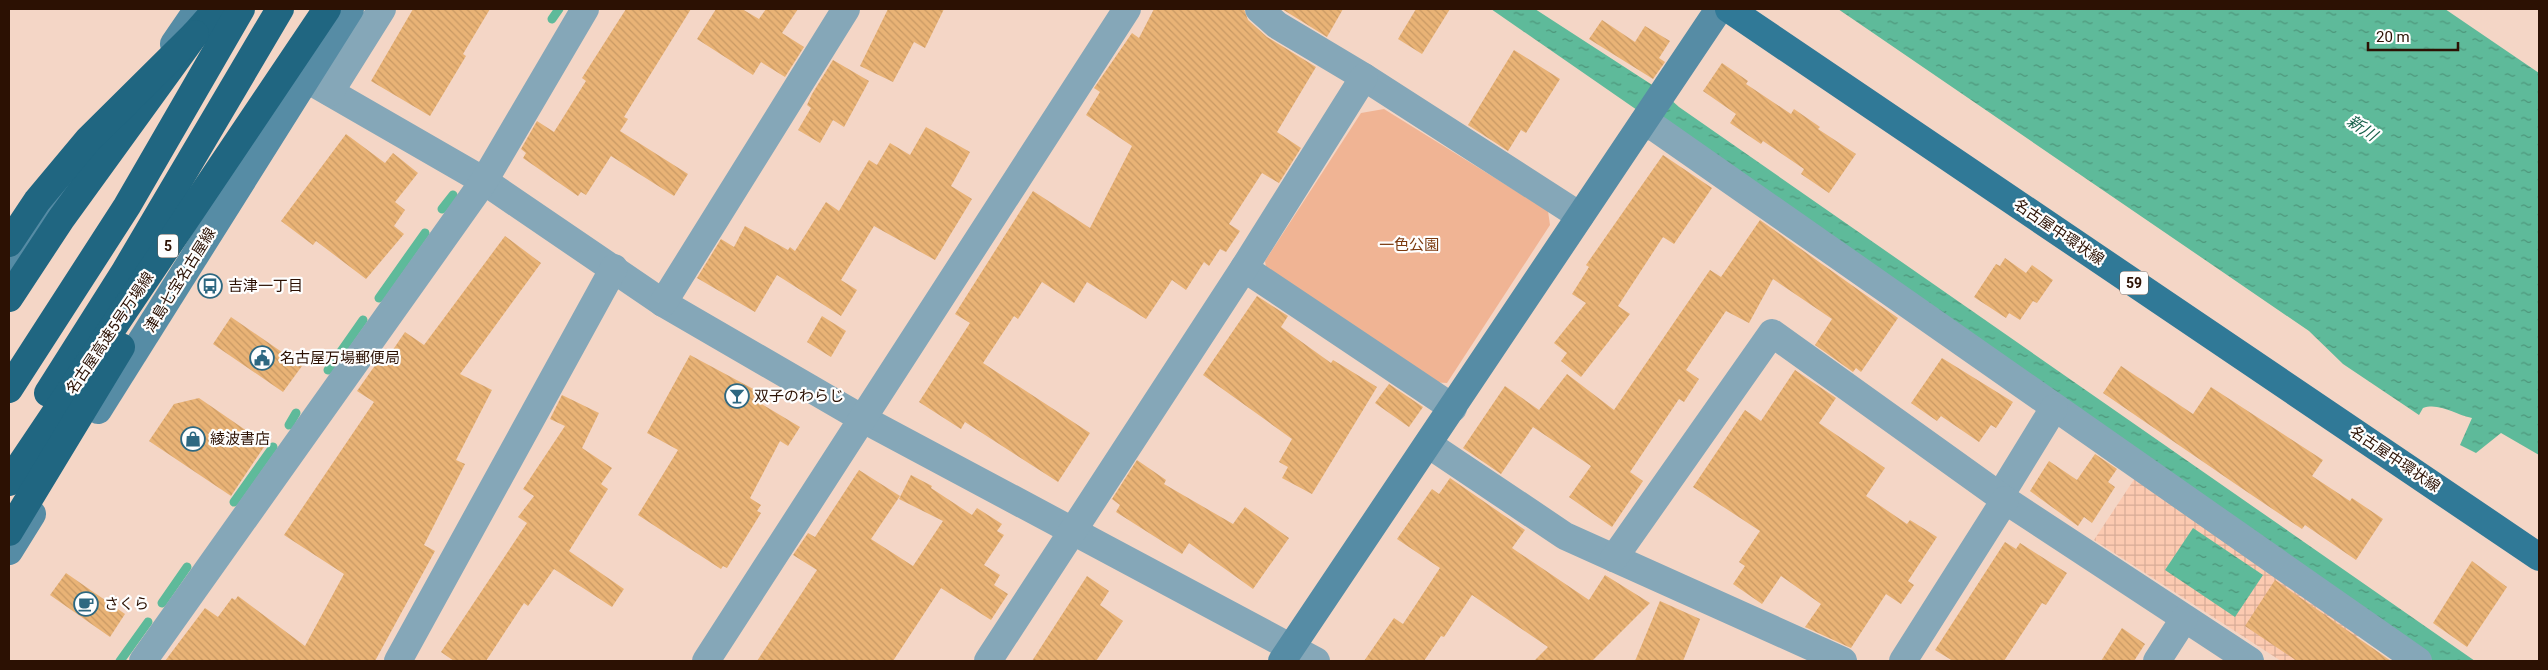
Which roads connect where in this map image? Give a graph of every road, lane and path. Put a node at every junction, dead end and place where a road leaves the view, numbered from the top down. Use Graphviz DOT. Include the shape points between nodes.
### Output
graph roads {
  1 [pos="217,9"];
  2 [pos="241,9"];
  3 [pos="280,9"];
  4 [pos="326,9"];
  5 [pos="350,9"];
  6 [pos="382,9"];
  7 [pos="585,9"];
  8 [pos="846,9"];
  9 [pos="1127,9"];
  10 [pos="1259,9"];
  11 [pos="1718,9"];
  12 [pos="1728,9"];
  13 [pos="191,21"];
  14 [pos="310,76"];
  15 [pos="1364,77"];
  16 [pos="1643,123"];
  17 [pos="484,181"];
  18 [pos="1580,216"];
  19 [pos="9,243"];
  20 [pos="9,266"];
  21 [pos="614,268"];
  22 [pos="1244,268"];
  23 [pos="9,298"];
  24 [pos="663,303"];
  25 [pos="9,389"];
  26 [pos="1453,408"];
  27 [pos="2054,408"];
  28 [pos="863,419"];
  29 [pos="1428,444"];
  30 [pos="9,454"];
  31 [pos="9,482"];
  32 [pos="2003,498"];
  33 [pos="1072,530"];
  34 [pos="9,532"];
  35 [pos="9,551"];
  36 [pos="2539,557"];
  37 [pos="1614,558"];
  38 [pos="2184,619"];
  39 [pos="1287,654"];
  40 [pos="143,661"];
  41 [pos="398,661"];
  42 [pos="706,661"];
  43 [pos="988,661"];
  44 [pos="1316,661"];
  45 [pos="1843,661"];
  46 [pos="1903,661"];
  47 [pos="2157,661"];
  48 [pos="2250,661"];
  49 [pos="2418,661"];
  1 -- 13 [label="highway"];
  2 -- 25 [label="highway" via="127,206"];
  3 -- 30 [label="highway" via="124,272"];
  4 -- 14 [label="highway, 名古屋高速5号万場線 / 5"];
  5 -- 14 [label="main road, 津島七宝名古屋線"];
  6 -- 14 [label="street"];
  7 -- 17 [label="street"];
  8 -- 24 [label="street"];
  9 -- 28 [label="street"];
  10 -- 15 [label="street" via="1277,25"];
  11 -- 16 [label="main road"];
  12 -- 36 [label="main road, 名古屋中環状線 / 59"];
  13 -- 19 [label="highway, bridge" via="62,169"];
  13 -- 20 [label="main road"];
  13 -- 23 [label="highway, bridge"];
  14 -- 17 [label="street"];
  14 -- 31 [label="highway, 名古屋高速5号万場線 / 5"];
  14 -- 34 [label="highway"];
  14 -- 35 [label="main road, 津島七宝名古屋線"];
  15 -- 18 [label="street"];
  15 -- 22 [label="street"];
  16 -- 18 [label="main road"];
  16 -- 27 [label="street" via="1657,129"];
  17 -- 21 [label="street"];
  17 -- 40 [label="street"];
  18 -- 26 [label="main road"];
  21 -- 24 [label="street"];
  21 -- 41 [label="street"];
  22 -- 26 [label="street"];
  22 -- 33 [label="street"];
  24 -- 28 [label="street"];
  26 -- 29 [label="main road"];
  27 -- 32 [label="street"];
  27 -- 49 [label="street"];
  28 -- 33 [label="street"];
  28 -- 42 [label="street"];
  29 -- 37 [label="street" via="1565,536"];
  29 -- 39 [label="main road"];
  32 -- 37 [label="street" via="1772,333"];
  32 -- 38 [label="street"];
  32 -- 46 [label="street"];
  33 -- 39 [label="street"];
  33 -- 43 [label="street"];
  37 -- 45 [label="street"];
  38 -- 47 [label="street"];
  38 -- 48 [label="street"];
  39 -- 44 [label="street"];
}
